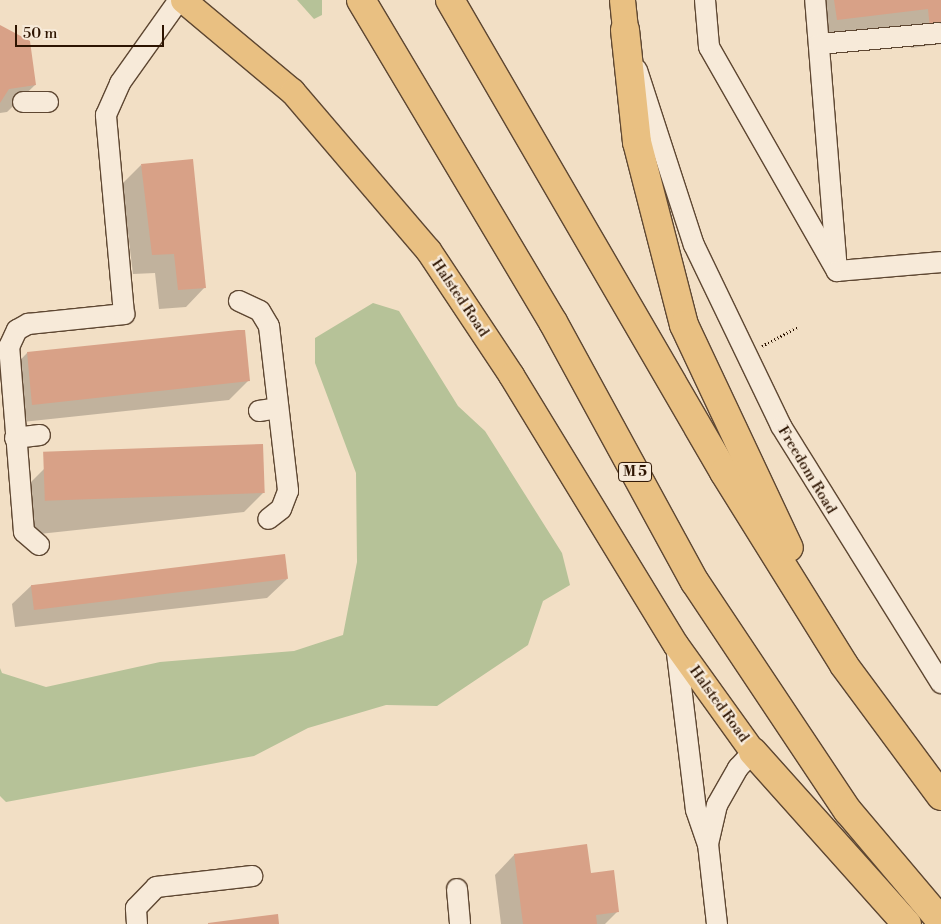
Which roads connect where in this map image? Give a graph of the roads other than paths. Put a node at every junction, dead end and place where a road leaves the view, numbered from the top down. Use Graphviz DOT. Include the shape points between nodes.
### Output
graph roads {
  1 [pos="179,0"];
  2 [pos="183,0"];
  3 [pos="361,0"];
  4 [pos="450,0"];
  5 [pos="622,0"];
  6 [pos="705,0"];
  7 [pos="815,0"];
  8 [pos="625,30"];
  9 [pos="941,33"];
  10 [pos="819,44"];
  11 [pos="23,102"];
  12 [pos="48,102"];
  13 [pos="941,262"];
  14 [pos="837,271"];
  15 [pos="239,301"];
  16 [pos="40,435"];
  17 [pos="14,438"];
  18 [pos="268,518"];
  19 [pos="39,545"];
  20 [pos="676,645"];
  21 [pos="844,665"];
  22 [pos="941,683"];
  23 [pos="753,752"];
  24 [pos="941,796"];
  25 [pos="708,844"];
  26 [pos="252,876"];
  27 [pos="457,889"];
  28 [pos="941,921"];
  29 [pos="137,924"];
  30 [pos="460,924"];
  31 [pos="717,924"];
  32 [pos="907,924"];
  1 -- 17 [label="street" via="120,83 106,115 124,314 28,324 17,330 9,347 8,370"];
  2 -- 20 [label="main road, Halsted Road" via="292,91 428,250 511,375"];
  3 -- 28 [label="highway, M 5" via="553,322 695,582 848,811"];
  4 -- 21 [label="highway" via="724,472"];
  5 -- 8 [label="main road"];
  6 -- 14 [label="street" via="709,47"];
  7 -- 10 [label="street"];
  8 -- 21 [label="highway" via="637,142 684,324"];
  8 -- 22 [label="street, Freedom Road" via="694,245 746,355 781,426"];
  9 -- 10 [label="street"];
  10 -- 14 [label="street"];
  11 -- 12 [label="street"];
  13 -- 14 [label="street"];
  15 -- 18 [label="street" via="260,312 269,326 269,409 288,491 281,509"];
  16 -- 17 [label="street"];
  17 -- 19 [label="street" via="24,532"];
  20 -- 23 [label="main road, Halsted Road"];
  20 -- 25 [label="street, Halsted Road" via="696,810"];
  21 -- 24 [label="highway"];
  23 -- 25 [label="street, Halsted Road" via="738,768 717,805"];
  23 -- 32 [label="highway"];
  25 -- 31 [label="street, Halsted Road"];
  26 -- 29 [label="street" via="156,887 136,908"];
  27 -- 30 [label="street"];
}
